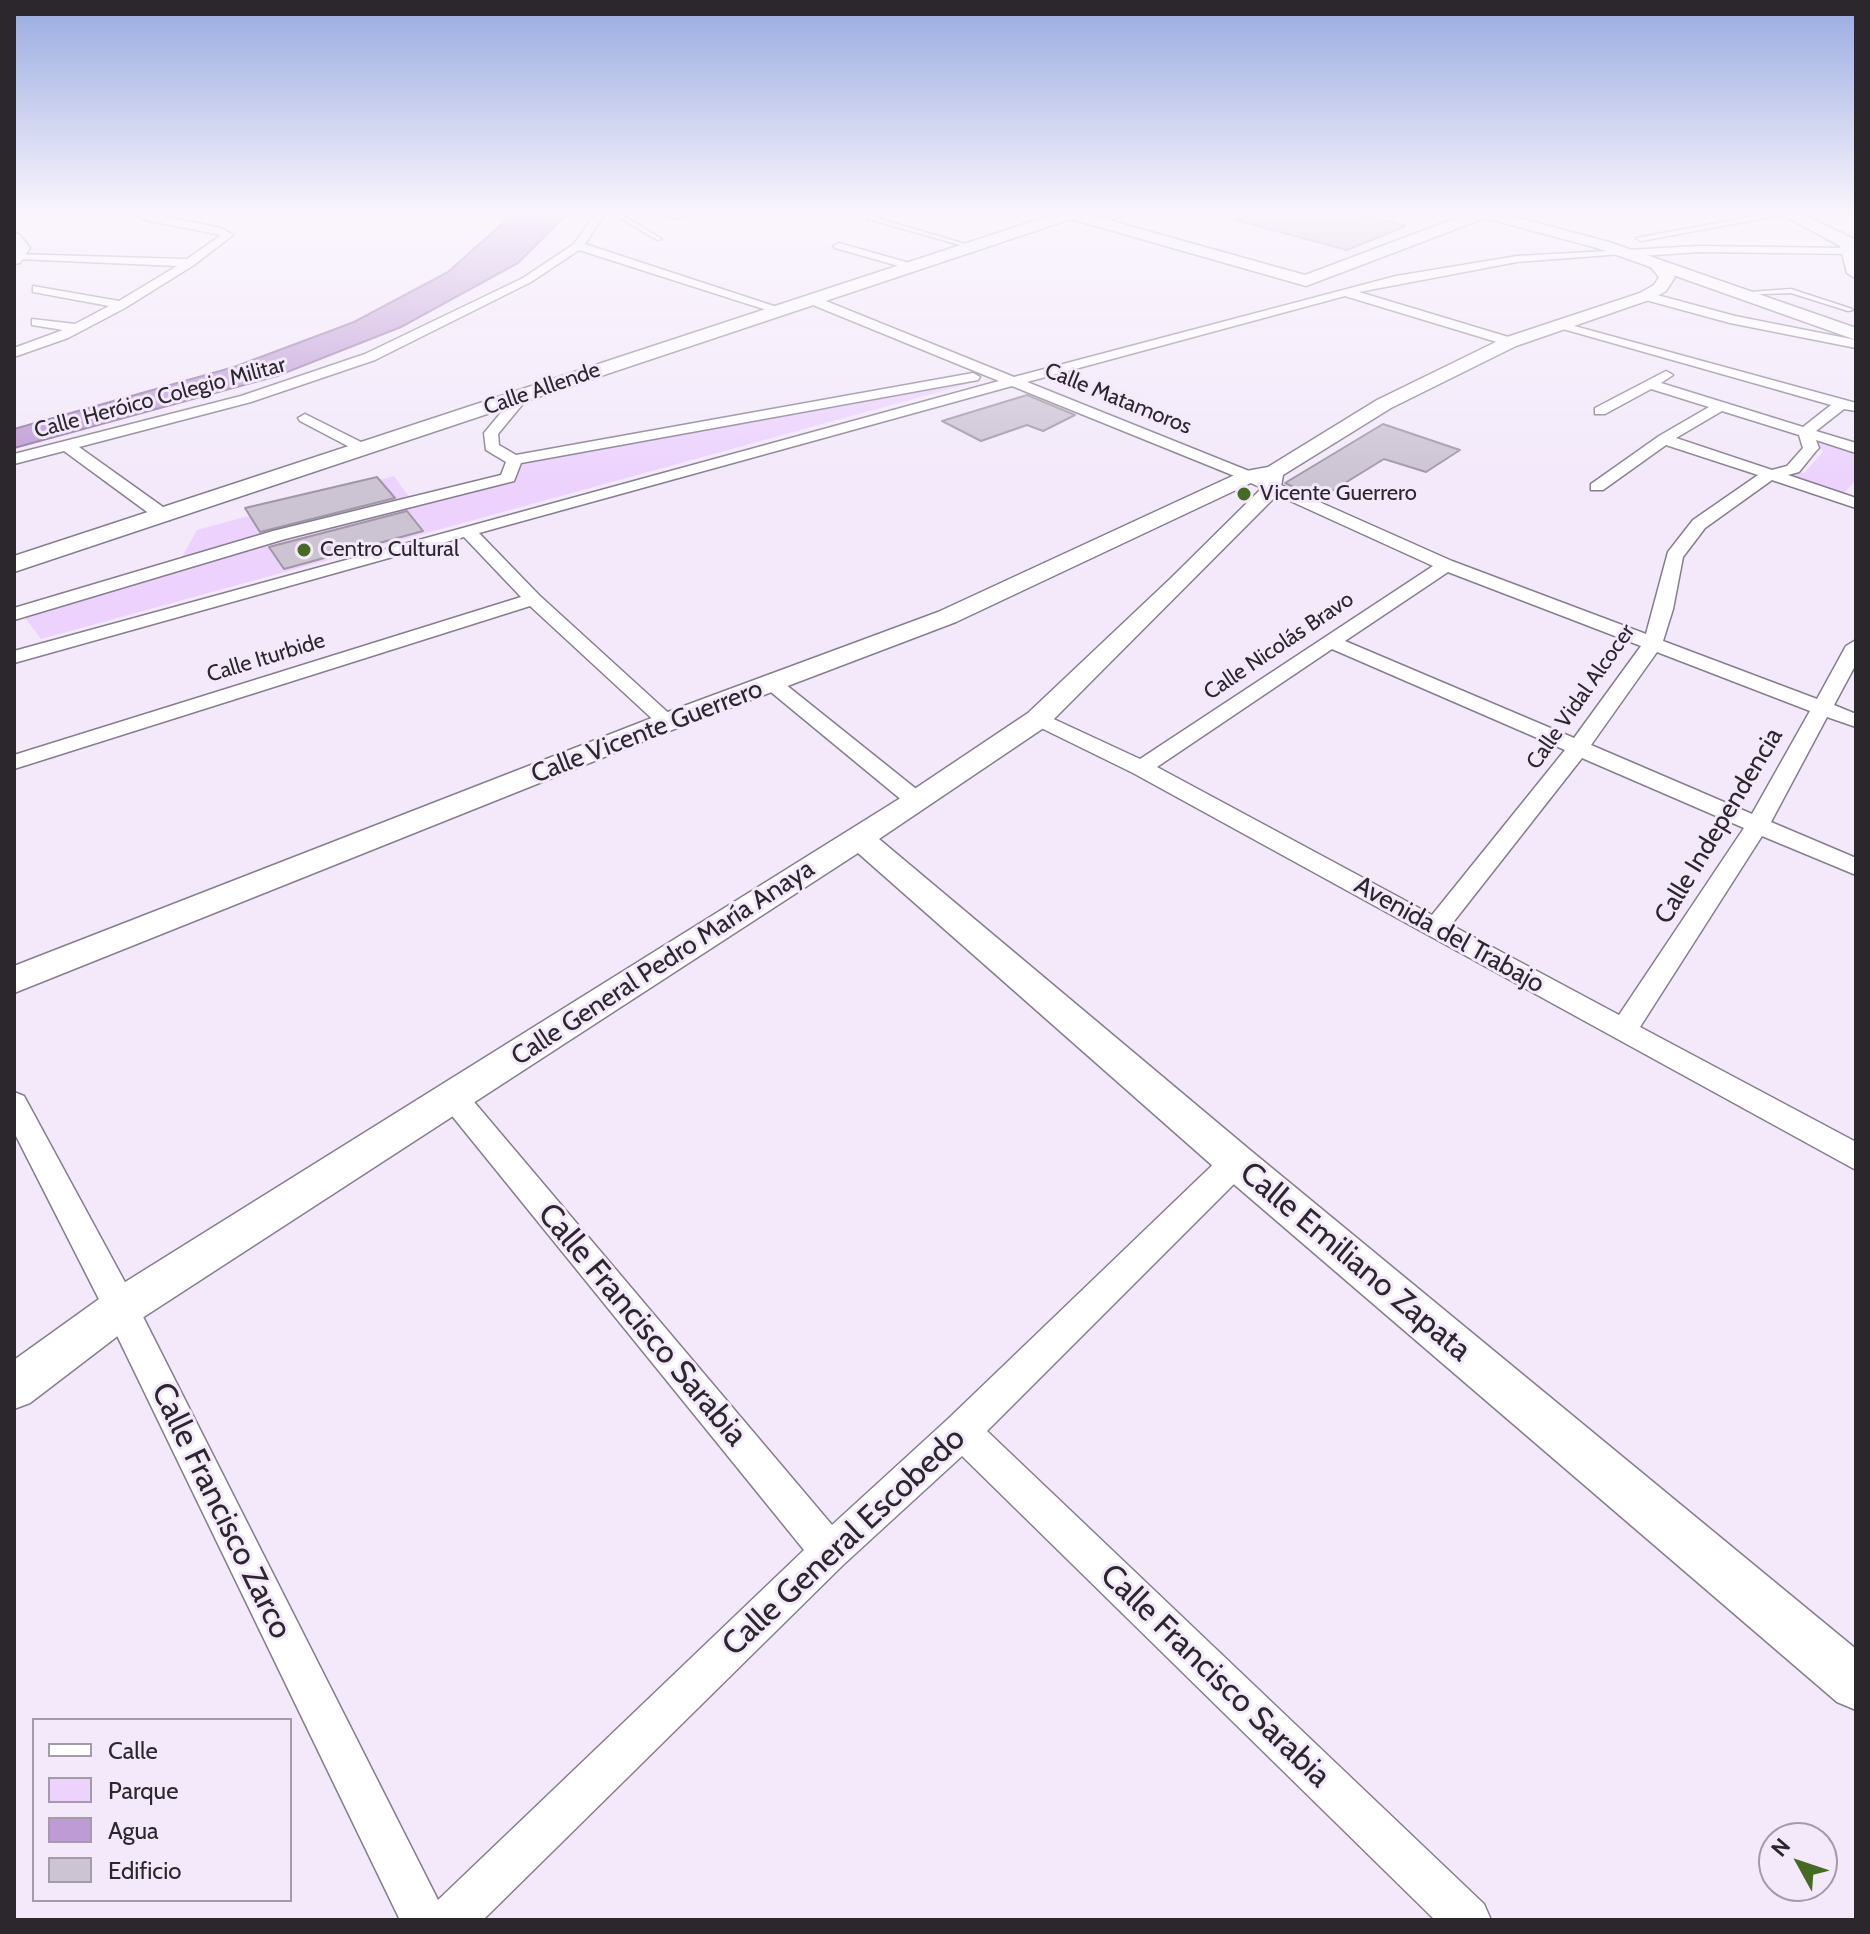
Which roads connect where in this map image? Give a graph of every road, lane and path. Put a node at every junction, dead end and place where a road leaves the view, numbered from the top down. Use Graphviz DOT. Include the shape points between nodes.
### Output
graph roads {
  1 [pos="101,301"];
  2 [pos="127,301"];
  3 [pos="489,301"];
  4 [pos="752,301"];
  5 [pos="808,301"];
  6 [pos="815,301"];
  7 [pos="1312,301"];
  8 [pos="1376,301"];
  9 [pos="1630,301"];
  10 [pos="1666,301"];
  11 [pos="1762,301"];
  12 [pos="1824,301"];
  13 [pos="121,305"];
  14 [pos="780,310"];
  15 [pos="1853,310"];
  16 [pos="1803,316"];
  17 [pos="36,322"];
  18 [pos="1560,324"];
  19 [pos="78,328"];
  20 [pos="1856,334"];
  21 [pos="1510,342"];
  22 [pos="1856,344"];
  23 [pos="14,353"];
  24 [pos="1690,362"];
  25 [pos="996,373"];
  26 [pos="1017,381"];
  27 [pos="1650,384"];
  28 [pos="524,394"];
  29 [pos="1848,406"];
  30 [pos="1719,407"];
  31 [pos="1600,411"];
  32 [pos="305,418"];
  33 [pos="1805,432"];
  34 [pos="1664,439"];
  35 [pos="69,447"];
  36 [pos="1856,448"];
  37 [pos="364,449"];
  38 [pos="14,459"];
  39 [pos="514,460"];
  40 [pos="1767,476"];
  41 [pos="1265,479"];
  42 [pos="1597,487"];
  43 [pos="1856,503"];
  44 [pos="164,516"];
  45 [pos="467,531"];
  46 [pos="14,564"];
  47 [pos="1446,565"];
  48 [pos="533,599"];
  49 [pos="14,614"];
  50 [pos="1329,641"];
  51 [pos="1652,645"];
  52 [pos="1856,646"];
  53 [pos="14,657"];
  54 [pos="773,684"];
  55 [pos="1823,708"];
  56 [pos="1038,719"];
  57 [pos="1856,721"];
  58 [pos="667,722"];
  59 [pos="1579,747"];
  60 [pos="14,762"];
  61 [pos="1141,768"];
  62 [pos="917,801"];
  63 [pos="1757,826"];
  64 [pos="858,837"];
  65 [pos="1856,867"];
  66 [pos="1436,927"];
  67 [pos="14,980"];
  68 [pos="1624,1030"];
  69 [pos="454,1098"];
  70 [pos="14,1104"];
  71 [pos="1856,1157"];
  72 [pos="1236,1162"];
  73 [pos="121,1308"];
  74 [pos="14,1387"];
  75 [pos="962,1431"];
  76 [pos="830,1552"];
  77 [pos="1856,1683"];
  78 [pos="424,1920"];
  79 [pos="450,1920"];
  80 [pos="1468,1920"];
  1 -- 13 [label="street"];
  2 -- 13 [label="street"];
  3 -- 35 [label="street, Calle Heróico Colegio Militar" via="370,357 246,399"];
  4 -- 14 [label="street"];
  5 -- 14 [label="main road, Calle Allende"];
  6 -- 25 [label="street, Calle Matamoros"];
  7 -- 26 [label="street"];
  8 -- 21 [label="street"];
  9 -- 18 [label="street, Calle Vicente Guerrero"];
  10 -- 22 [label="street"];
  11 -- 16 [label="main road"];
  12 -- 15 [label="lane"];
  13 -- 19 [label="street"];
  14 -- 28 [label="main road, Calle Allende"];
  15 -- 16 [label="lane" via="1797,310"];
  16 -- 20 [label="main road"];
  17 -- 19 [label="street"];
  18 -- 21 [label="street, Calle Vicente Guerrero"];
  18 -- 24 [label="street"];
  19 -- 23 [label="street"];
  21 -- 41 [label="street, Calle Vicente Guerrero" via="1384,404"];
  24 -- 27 [label="street"];
  24 -- 29 [label="street"];
  25 -- 26 [label="street, Calle Matamoros"];
  25 -- 39 [label="street"];
  26 -- 41 [label="street, Calle Matamoros"];
  26 -- 45 [label="street"];
  27 -- 30 [label="street"];
  27 -- 31 [label="street"];
  28 -- 37 [label="main road, Calle Allende"];
  28 -- 39 [label="street" via="491,433 491,447"];
  29 -- 33 [label="street"];
  30 -- 33 [label="street"];
  30 -- 34 [label="street"];
  32 -- 37 [label="street"];
  33 -- 36 [label="street"];
  33 -- 40 [label="street, Calle Vidal Alcocer" via="1811,448 1793,469"];
  34 -- 40 [label="street"];
  34 -- 42 [label="street"];
  35 -- 38 [label="street, Calle Heróico Colegio Militar"];
  35 -- 44 [label="street"];
  37 -- 44 [label="main road, Calle Allende"];
  39 -- 49 [label="street" via="508,478 279,535"];
  40 -- 43 [label="street"];
  40 -- 51 [label="street, Calle Vidal Alcocer" via="1699,524 1674,556"];
  41 -- 47 [label="street, Calle Matamoros"];
  41 -- 54 [label="street, Calle Vicente Guerrero" via="947,617"];
  41 -- 56 [label="street, Calle General Pedro María Anaya" via="1179,583"];
  44 -- 46 [label="main road, Calle Allende"];
  45 -- 48 [label="street"];
  45 -- 53 [label="street"];
  47 -- 50 [label="street, Calle Nicolás Bravo"];
  47 -- 51 [label="street, Calle Matamoros"];
  48 -- 58 [label="street"];
  48 -- 60 [label="street, Calle Iturbide"];
  50 -- 59 [label="street"];
  50 -- 61 [label="street, Calle Nicolás Bravo"];
  51 -- 55 [label="street, Calle Matamoros"];
  51 -- 59 [label="street, Calle Vidal Alcocer"];
  52 -- 55 [label="street, Calle Independencia"];
  54 -- 58 [label="street, Calle Vicente Guerrero"];
  54 -- 62 [label="street"];
  55 -- 57 [label="street, Calle Matamoros"];
  55 -- 63 [label="street, Calle Independencia"];
  56 -- 61 [label="street, Avenida del Trabajo"];
  56 -- 62 [label="street, Calle General Pedro María Anaya"];
  58 -- 67 [label="street, Calle Vicente Guerrero"];
  59 -- 63 [label="street"];
  59 -- 66 [label="street, Calle Vidal Alcocer"];
  61 -- 66 [label="street, Avenida del Trabajo"];
  62 -- 64 [label="street, Calle General Pedro María Anaya"];
  63 -- 65 [label="street"];
  63 -- 68 [label="street, Calle Independencia"];
  64 -- 69 [label="street, Calle General Pedro María Anaya"];
  64 -- 72 [label="street, Calle Emiliano Zapata"];
  66 -- 68 [label="street, Avenida del Trabajo"];
  68 -- 71 [label="street, Avenida del Trabajo"];
  69 -- 73 [label="street, Calle General Pedro María Anaya"];
  69 -- 76 [label="street, Calle Francisco Sarabia"];
  70 -- 73 [label="street, Calle Francisco Zarco"];
  72 -- 75 [label="street, Calle General Escobedo"];
  72 -- 77 [label="street, Calle Emiliano Zapata"];
  73 -- 74 [label="street, Calle General Pedro María Anaya"];
  73 -- 78 [label="street, Calle Francisco Zarco"];
  75 -- 76 [label="street, Calle General Escobedo"];
  75 -- 80 [label="street, Calle Francisco Sarabia"];
  76 -- 79 [label="street, Calle General Escobedo"];
}
